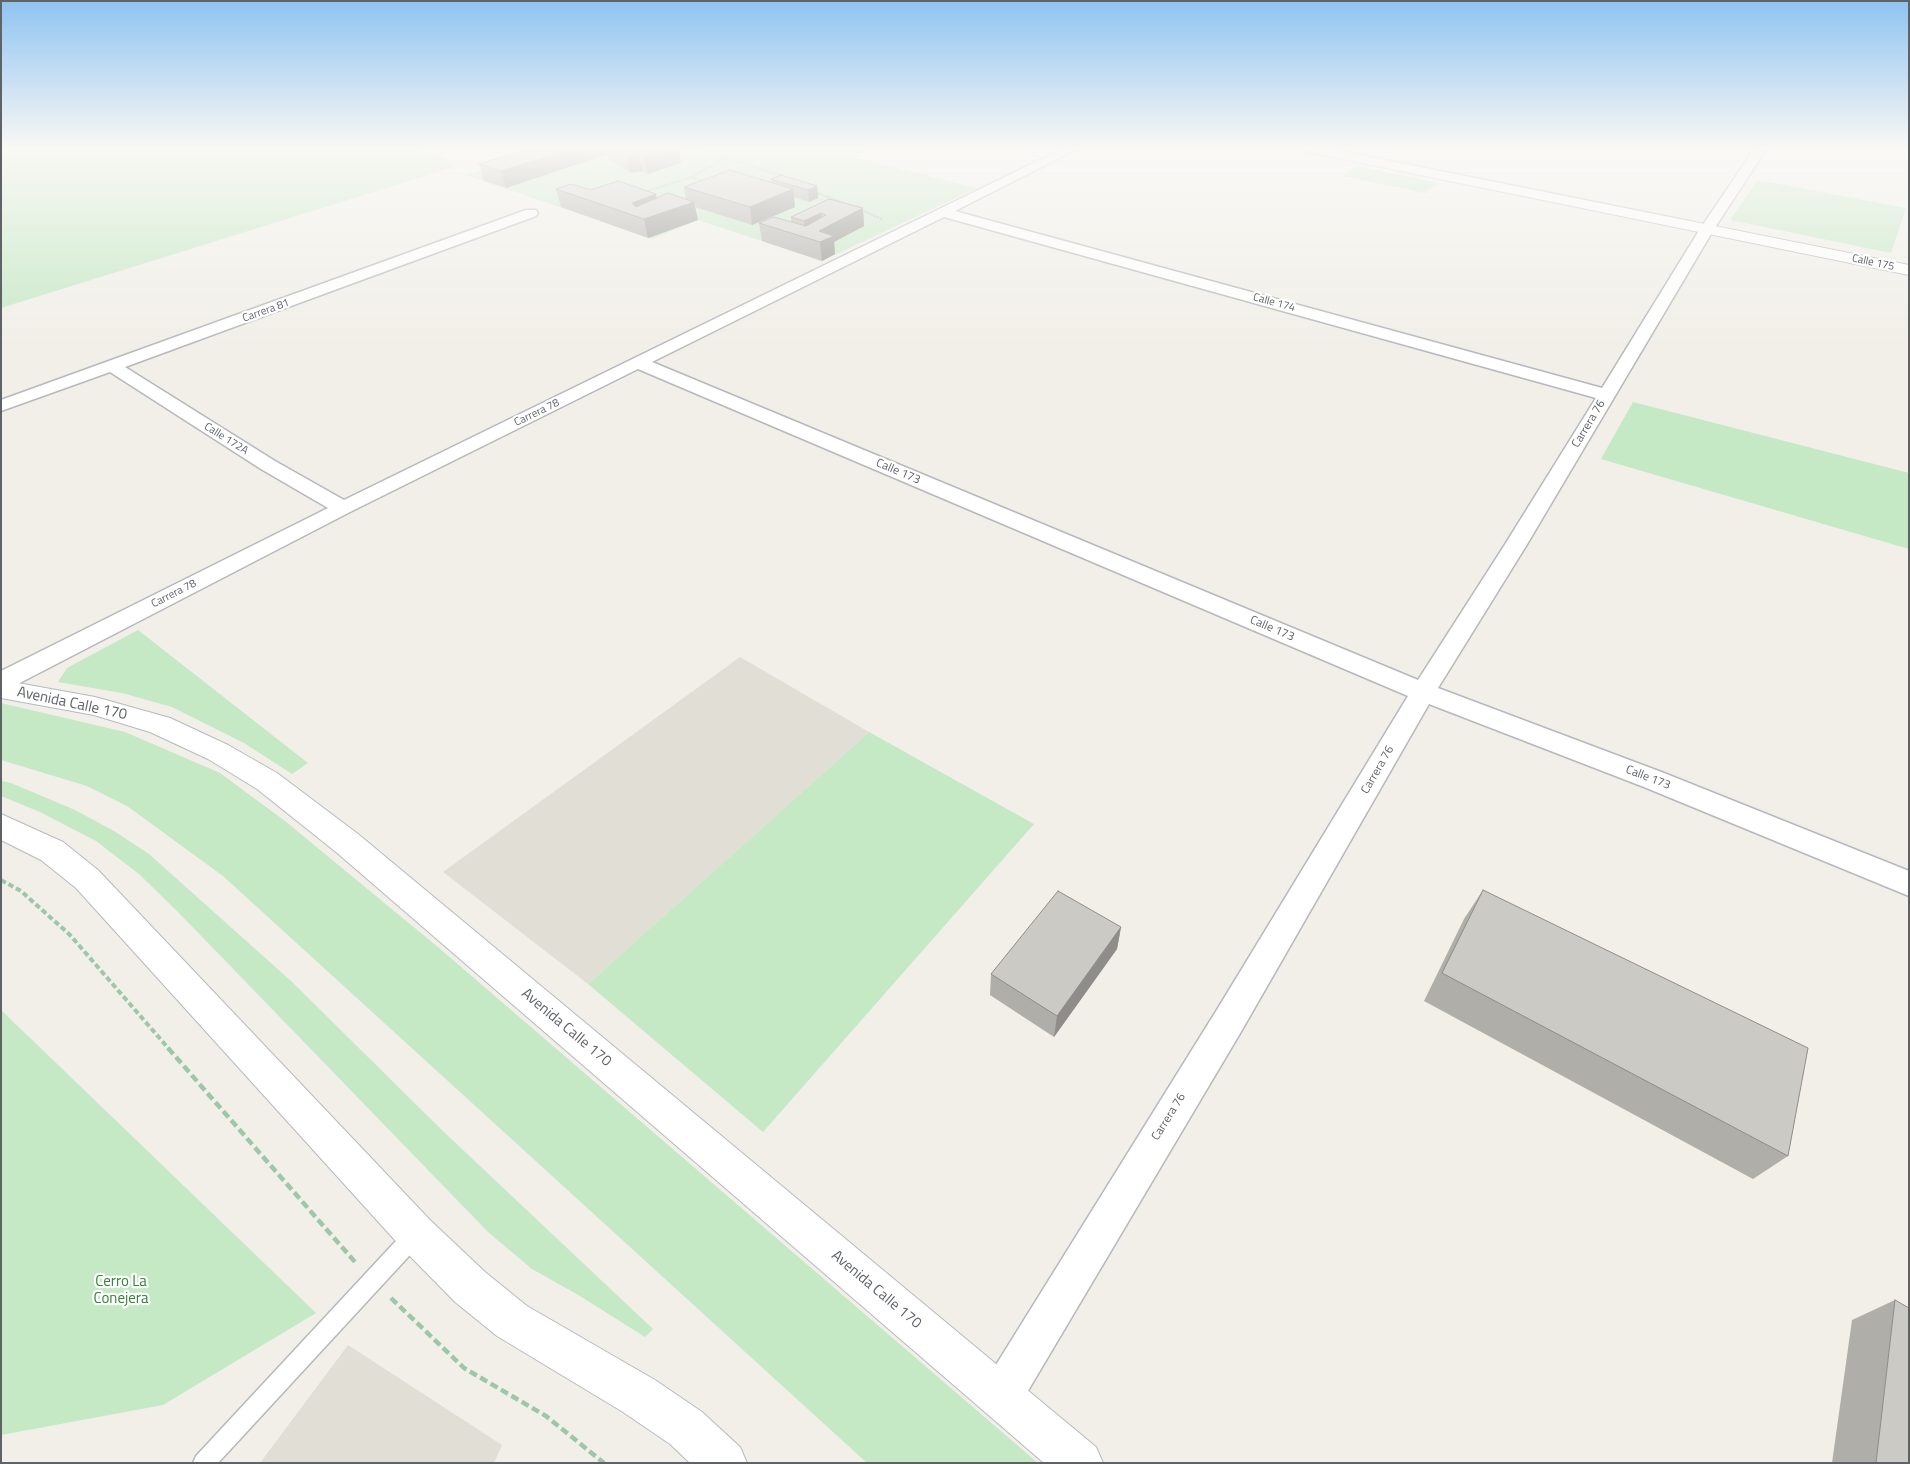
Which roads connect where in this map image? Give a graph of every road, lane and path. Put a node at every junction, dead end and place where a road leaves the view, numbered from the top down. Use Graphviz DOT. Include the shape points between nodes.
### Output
graph roads {
  1 [pos="525,216"];
  2 [pos="876,216"];
  3 [pos="933,216"];
  4 [pos="958,216"];
  5 [pos="1660,216"];
  6 [pos="1665,216"];
  7 [pos="1716,216"];
  8 [pos="882,219"];
  9 [pos="1710,226"];
  10 [pos="1909,262"];
  11 [pos="1909,270"];
  12 [pos="639,363"];
  13 [pos="113,366"];
  14 [pos="1606,395"];
  15 [pos="1,406"];
  16 [pos="342,508"];
  17 [pos="1,682"];
  18 [pos="1,689"];
  19 [pos="1424,692"];
  20 [pos="1,826"];
  21 [pos="1,880"];
  22 [pos="1909,884"];
  23 [pos="416,1234"];
  24 [pos="372,1281"];
  25 [pos="1001,1396"];
  26 [pos="203,1463"];
  27 [pos="604,1463"];
  28 [pos="724,1463"];
  29 [pos="1080,1463"];
  1 -- 13 [label="street, Carrera 81"];
  2 -- 8 [label="path"];
  3 -- 12 [label="street, Carrera 78"];
  4 -- 14 [label="street, Calle 174"];
  5 -- 9 [label="street, Calle 175"];
  6 -- 9 [label="street, Calle 175"];
  7 -- 9 [label="street, Carrera 76"];
  9 -- 10 [label="street, Calle 175"];
  9 -- 11 [label="street, Calle 175"];
  9 -- 14 [label="street, Carrera 76"];
  12 -- 16 [label="street, Carrera 78"];
  12 -- 19 [label="street, Calle 173"];
  13 -- 15 [label="street, Carrera 81"];
  13 -- 16 [label="street, Calle 172A"];
  14 -- 19 [label="street, Carrera 76"];
  16 -- 17 [label="street, Carrera 78"];
  18 -- 25 [label="street, Avenida Calle 170" via="95,706 160,725 218,752 267,780 347,843"];
  19 -- 22 [label="street, Calle 173" via="1654,780"];
  19 -- 25 [label="street, Carrera 76"];
  20 -- 23 [label="street" via="52,851 87,879"];
  21 -- 24 [label="path" via="21,890 70,935"];
  23 -- 24 [label="lane"];
  23 -- 28 [label="street" via="470,1287 512,1320 639,1396 686,1428"];
  24 -- 26 [label="lane"];
  24 -- 27 [label="path" via="464,1368 546,1416"];
  25 -- 29 [label="street, Avenida Calle 170"];
}
